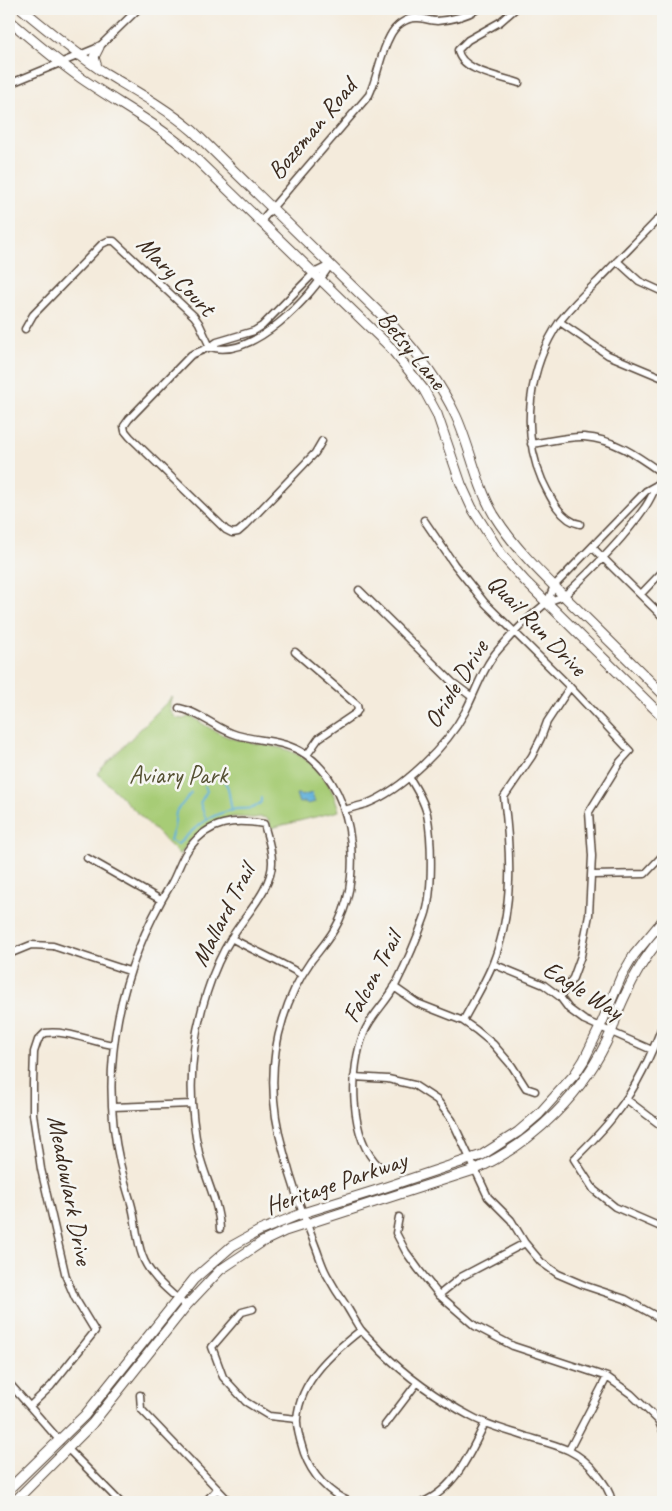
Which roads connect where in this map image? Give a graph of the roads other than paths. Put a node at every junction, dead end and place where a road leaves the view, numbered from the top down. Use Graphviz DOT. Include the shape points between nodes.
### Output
graph roads {
  1 [pos="22,9"];
  2 [pos="138,9"];
  3 [pos="478,9"];
  4 [pos="515,9"];
  5 [pos="9,20"];
  6 [pos="99,47"];
  7 [pos="80,56"];
  8 [pos="62,63"];
  9 [pos="97,67"];
  10 [pos="519,83"];
  11 [pos="9,84"];
  12 [pos="182,122"];
  13 [pos="170,136"];
  14 [pos="272,208"];
  15 [pos="663,214"];
  16 [pos="261,221"];
  17 [pos="617,261"];
  18 [pos="330,265"];
  19 [pos="318,276"];
  20 [pos="663,292"];
  21 [pos="291,298"];
  22 [pos="298,304"];
  23 [pos="560,322"];
  24 [pos="25,329"];
  25 [pos="257,329"];
  26 [pos="261,337"];
  27 [pos="210,348"];
  28 [pos="663,378"];
  29 [pos="322,442"];
  30 [pos="531,444"];
  31 [pos="663,474"];
  32 [pos="655,486"];
  33 [pos="424,520"];
  34 [pos="580,524"];
  35 [pos="592,547"];
  36 [pos="602,556"];
  37 [pos="663,571"];
  38 [pos="554,586"];
  39 [pos="359,590"];
  40 [pos="640,594"];
  41 [pos="564,596"];
  42 [pos="547,603"];
  43 [pos="663,617"];
  44 [pos="514,632"];
  45 [pos="295,652"];
  46 [pos="570,687"];
  47 [pos="663,694"];
  48 [pos="472,697"];
  49 [pos="179,708"];
  50 [pos="663,718"];
  51 [pos="307,755"];
  52 [pos="409,777"];
  53 [pos="344,810"];
  54 [pos="663,855"];
  55 [pos="87,858"];
  56 [pos="592,875"];
  57 [pos="161,900"];
  58 [pos="663,920"];
  59 [pos="663,936"];
  60 [pos="231,938"];
  61 [pos="9,954"];
  62 [pos="493,964"];
  63 [pos="129,971"];
  64 [pos="302,975"];
  65 [pos="394,988"];
  66 [pos="560,997"];
  67 [pos="463,1021"];
  68 [pos="663,1024"];
  69 [pos="600,1027"];
  70 [pos="611,1032"];
  71 [pos="114,1044"];
  72 [pos="652,1050"];
  73 [pos="354,1077"];
  74 [pos="535,1091"];
  75 [pos="626,1099"];
  76 [pos="192,1104"];
  77 [pos="113,1106"];
  78 [pos="663,1127"];
  79 [pos="470,1159"];
  80 [pos="378,1166"];
  81 [pos="474,1170"];
  82 [pos="303,1213"];
  83 [pos="399,1217"];
  84 [pos="306,1224"];
  85 [pos="663,1228"];
  86 [pos="220,1229"];
  87 [pos="525,1243"];
  88 [pos="439,1295"];
  89 [pos="178,1298"];
  90 [pos="186,1306"];
  91 [pos="253,1309"];
  92 [pos="663,1320"];
  93 [pos="361,1330"];
  94 [pos="607,1378"];
  95 [pos="9,1383"];
  96 [pos="417,1383"];
  97 [pos="140,1395"];
  98 [pos="30,1406"];
  99 [pos="297,1419"];
  100 [pos="484,1423"];
  101 [pos="384,1425"];
  102 [pos="663,1431"];
  103 [pos="60,1441"];
  104 [pos="68,1449"];
  105 [pos="569,1450"];
  106 [pos="9,1489"];
  107 [pos="217,1489"];
  108 [pos="11,1501"];
  109 [pos="120,1502"];
  110 [pos="205,1502"];
  111 [pos="230,1502"];
  112 [pos="350,1502"];
  113 [pos="423,1502"];
  114 [pos="612,1502"];
  1 -- 7 [label="main road, Betsy Lane"];
  2 -- 6 [label="street"];
  3 -- 14 [label="street, Bozeman Road" via="447,20 416,17 398,26 390,35 369,94"];
  4 -- 10 [label="street" via="500,22 468,40 458,50 458,55 470,67"];
  5 -- 8 [label="main road, Betsy Lane"];
  6 -- 7 [label="street"];
  6 -- 9 [label="main road" via="94,57"];
  7 -- 8 [label="street"];
  7 -- 9 [label="main road, Betsy Lane"];
  8 -- 11 [label="street"];
  8 -- 13 [label="main road, Betsy Lane"];
  9 -- 12 [label="main road, Betsy Lane"];
  12 -- 13 [label="main road"];
  12 -- 14 [label="main road, Betsy Lane"];
  13 -- 16 [label="main road, Betsy Lane"];
  14 -- 16 [label="street, Bozeman Road"];
  14 -- 18 [label="main road, Betsy Lane"];
  15 -- 17 [label="street"];
  16 -- 19 [label="main road, Betsy Lane"];
  17 -- 20 [label="street" via="639,281"];
  17 -- 23 [label="street"];
  18 -- 19 [label="street"];
  18 -- 38 [label="main road, Betsy Lane" via="418,353 457,418 481,489 494,515 511,540"];
  19 -- 21 [label="street"];
  19 -- 22 [label="street"];
  19 -- 42 [label="main road, Betsy Lane" via="389,346 424,390 437,414 461,484 488,534 513,568"];
  21 -- 22 [label="street"];
  21 -- 25 [label="street"];
  22 -- 26 [label="street"];
  23 -- 28 [label="street" via="608,355"];
  23 -- 30 [label="street" via="548,342 533,386 529,415"];
  24 -- 27 [label="street, Mary Court" via="33,315 102,244 114,241 194,316"];
  25 -- 26 [label="street"];
  25 -- 27 [label="street" via="217,342"];
  26 -- 27 [label="street" via="235,347"];
  27 -- 29 [label="street" via="191,355 124,426 125,431 226,530 238,532 246,525"];
  30 -- 31 [label="street" via="583,437 608,440"];
  30 -- 34 [label="street" via="552,498 571,523"];
  31 -- 32 [label="street, Oriole Drive"];
  32 -- 35 [label="street, Oriole Drive" via="646,491"];
  32 -- 36 [label="street, Oriole Drive" via="653,496 643,511"];
  33 -- 44 [label="street, Quail Run Drive" via="485,603"];
  35 -- 36 [label="street"];
  35 -- 38 [label="street, Oriole Drive"];
  36 -- 40 [label="street"];
  36 -- 41 [label="street, Oriole Drive"];
  37 -- 40 [label="street"];
  38 -- 41 [label="main road, Betsy Lane"];
  38 -- 42 [label="street, Oriole Drive"];
  39 -- 48 [label="street" via="452,682"];
  40 -- 43 [label="street"];
  41 -- 42 [label="street, Oriole Drive"];
  41 -- 47 [label="main road, Betsy Lane"];
  42 -- 44 [label="street, Oriole Drive"];
  42 -- 50 [label="main road, Betsy Lane"];
  44 -- 46 [label="street, Quail Run Drive"];
  44 -- 48 [label="street, Oriole Drive" via="489,661"];
  45 -- 51 [label="street" via="357,705 358,710 319,738"];
  46 -- 56 [label="street, Quail Run Drive" via="630,751 589,812"];
  46 -- 62 [label="street" via="547,722 532,756 504,797 510,868 507,915"];
  48 -- 52 [label="street, Oriole Drive" via="448,738"];
  49 -- 51 [label="street" via="192,711 232,734 286,745"];
  51 -- 53 [label="street" via="334,783"];
  52 -- 53 [label="street, Oriole Drive" via="372,801"];
  52 -- 65 [label="street, Falcon Trail" via="427,813 431,875 426,914"];
  53 -- 64 [label="street" via="352,854 348,895 332,932"];
  54 -- 56 [label="street" via="645,874"];
  55 -- 57 [label="street"];
  56 -- 66 [label="street" via="589,915 580,956 573,978"];
  57 -- 60 [label="street, Mallard Trail" via="189,848 202,834 220,824 243,820 264,824 272,861 270,878"];
  57 -- 63 [label="street"];
  58 -- 69 [label="main road, Heritage Parkway" via="638,949 621,977"];
  59 -- 70 [label="main road, Heritage Parkway" via="632,980"];
  60 -- 64 [label="street"];
  60 -- 76 [label="street, Mallard Trail" via="215,968 200,1015 193,1060"];
  61 -- 63 [label="street" via="31,945 53,946"];
  62 -- 66 [label="street, Eagle Way" via="544,985"];
  62 -- 67 [label="street"];
  63 -- 71 [label="street"];
  64 -- 82 [label="street" via="283,1020 275,1053 273,1085 275,1117 283,1152"];
  65 -- 67 [label="street" via="417,1003"];
  65 -- 73 [label="street, Falcon Trail" via="364,1032"];
  66 -- 69 [label="street, Eagle Way" via="569,1009"];
  67 -- 74 [label="street" via="493,1044 526,1088"];
  68 -- 72 [label="street"];
  69 -- 70 [label="street, Eagle Way"];
  69 -- 79 [label="main road, Heritage Parkway" via="575,1074 539,1114 518,1132"];
  70 -- 72 [label="street, Eagle Way"];
  70 -- 81 [label="main road, Heritage Parkway" via="588,1074 563,1106 526,1140"];
  71 -- 77 [label="street"];
  71 -- 98 [label="street, Meadowlark Drive" via="57,1031 45,1033 38,1040 34,1052 33,1114 42,1177 66,1277 74,1298 95,1331 51,1386"];
  72 -- 75 [label="street"];
  73 -- 79 [label="street" via="388,1079 414,1085 437,1100 452,1120"];
  73 -- 80 [label="street, Falcon Trail" via="353,1096 359,1129 370,1158"];
  75 -- 78 [label="street"];
  75 -- 85 [label="street" via="574,1159 594,1190 615,1207"];
  76 -- 77 [label="street"];
  76 -- 86 [label="street, Mallard Trail" via="199,1153"];
  77 -- 89 [label="street" via="120,1163 142,1256 158,1281"];
  79 -- 81 [label="street"];
  79 -- 82 [label="main road, Heritage Parkway"];
  81 -- 84 [label="main road, Heritage Parkway"];
  81 -- 87 [label="street" via="488,1197 512,1220"];
  82 -- 84 [label="street"];
  82 -- 89 [label="main road, Heritage Parkway" via="232,1246 194,1279"];
  83 -- 88 [label="street" via="396,1233 406,1252"];
  84 -- 90 [label="main road, Heritage Parkway" via="262,1242 220,1270"];
  84 -- 93 [label="street" via="326,1274"];
  87 -- 88 [label="street" via="461,1277"];
  87 -- 92 [label="street" via="541,1262 558,1274 625,1299"];
  88 -- 94 [label="street" via="475,1326 513,1346"];
  89 -- 90 [label="street"];
  89 -- 103 [label="main road, Heritage Parkway" via="110,1386"];
  90 -- 104 [label="main road, Heritage Parkway" via="92,1424"];
  91 -- 99 [label="street" via="242,1312 212,1347 224,1378 246,1402 269,1416"];
  93 -- 96 [label="street"];
  93 -- 99 [label="street" via="335,1350 317,1370"];
  94 -- 102 [label="street" via="631,1394 658,1420"];
  94 -- 105 [label="street"];
  95 -- 98 [label="street"];
  96 -- 100 [label="street"];
  96 -- 101 [label="street"];
  97 -- 107 [label="street" via="142,1410"];
  98 -- 103 [label="street"];
  99 -- 112 [label="street" via="308,1465 337,1497"];
  100 -- 105 [label="street"];
  100 -- 113 [label="street" via="470,1456 448,1484"];
  103 -- 106 [label="main road, Heritage Parkway"];
  104 -- 108 [label="main road, Heritage Parkway"];
  104 -- 109 [label="street"];
  105 -- 114 [label="street" via="588,1462 605,1484"];
  107 -- 110 [label="street"];
  107 -- 111 [label="street"];
}
